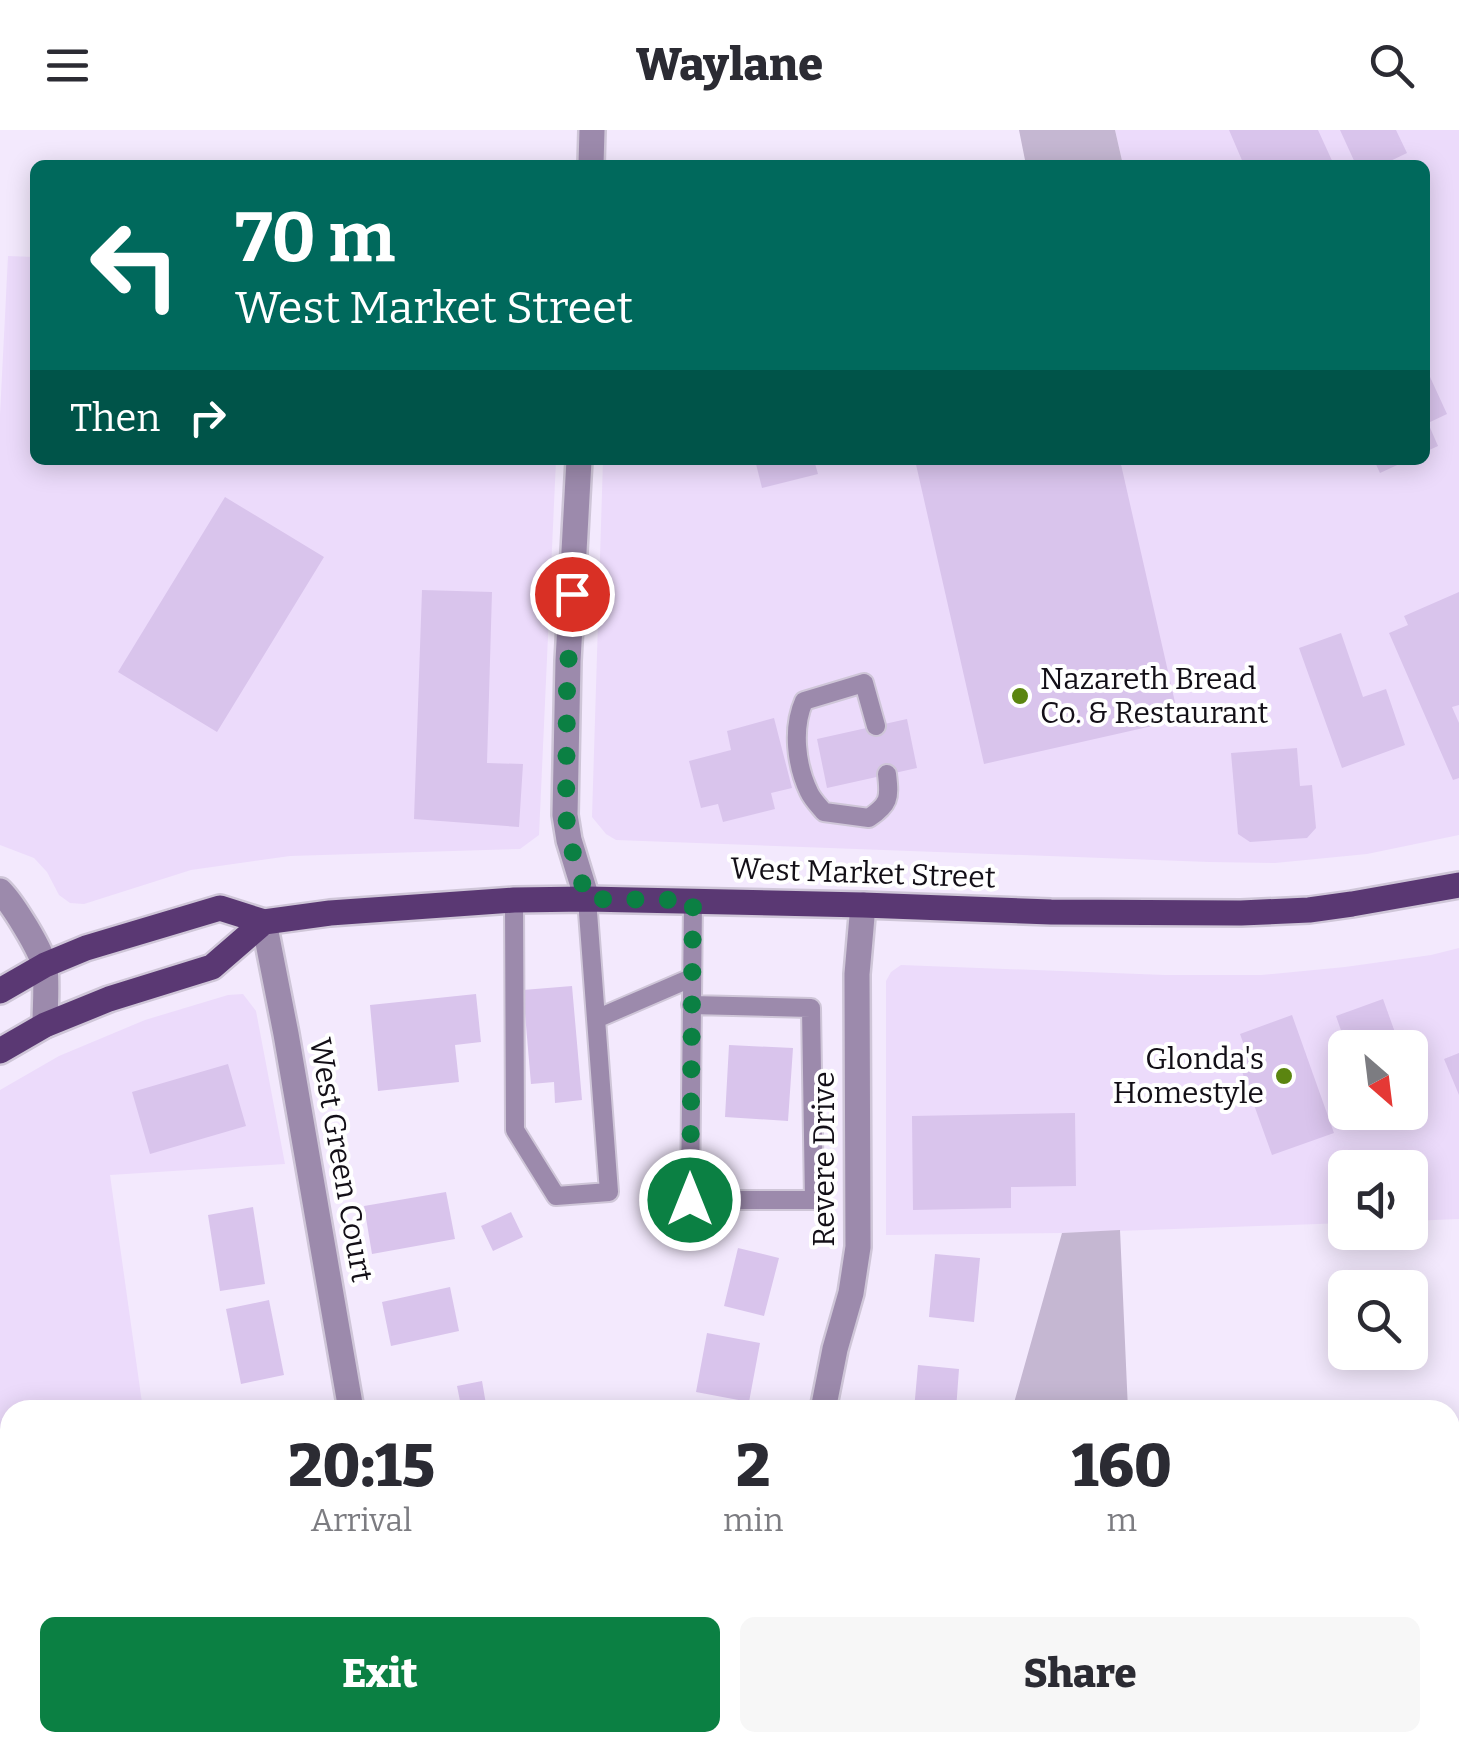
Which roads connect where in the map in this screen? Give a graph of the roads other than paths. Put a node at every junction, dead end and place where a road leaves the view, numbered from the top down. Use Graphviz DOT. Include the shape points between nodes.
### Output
graph roads {
  1 [pos="592,130"];
  2 [pos="592,160"];
  3 [pos="580,465"];
  4 [pos="876,726"];
  5 [pos="887,774"];
  6 [pos="1459,885"];
  7 [pos="0,891"];
  8 [pos="587,899"];
  9 [pos="514,900"];
  10 [pos="693,900"];
  11 [pos="863,905"];
  12 [pos="264,922"];
  13 [pos="44,965"];
  14 [pos="692,978"];
  15 [pos="0,991"];
  16 [pos="691,1005"];
  17 [pos="596,1020"];
  18 [pos="44,1025"];
  19 [pos="0,1051"];
  20 [pos="349,1400"];
  21 [pos="825,1400"];
  1 -- 2 [label="street"];
  3 -- 8 [label="street" via="566,815"];
  4 -- 5 [label="lane" via="864,683 804,701 796,732 800,763 809,794 824,812 868,818 885,807"];
  6 -- 11 [label="main road, West Market Street" via="1241,914"];
  7 -- 13 [label="street"];
  8 -- 9 [label="main road, West Market Street"];
  8 -- 10 [label="main road, West Market Street"];
  8 -- 17 [label="lane"];
  9 -- 12 [label="main road, West Market Street"];
  9 -- 17 [label="lane" via="515,1130 556,1196 609,1192"];
  10 -- 11 [label="main road, West Market Street"];
  10 -- 14 [label="lane"];
  11 -- 21 [label="street, Revere Drive" via="858,1248"];
  12 -- 13 [label="main road, West Market Street" via="220,908"];
  12 -- 18 [label="main road" via="212,967"];
  12 -- 20 [label="street, West Green Court"];
  13 -- 15 [label="main road, West Market Street"];
  13 -- 18 [label="street"];
  14 -- 16 [label="lane"];
  14 -- 17 [label="lane"];
  16 -- 16 [label="lane" via="811,1008 814,1200 690,1200"];
  18 -- 19 [label="main road"];
}
